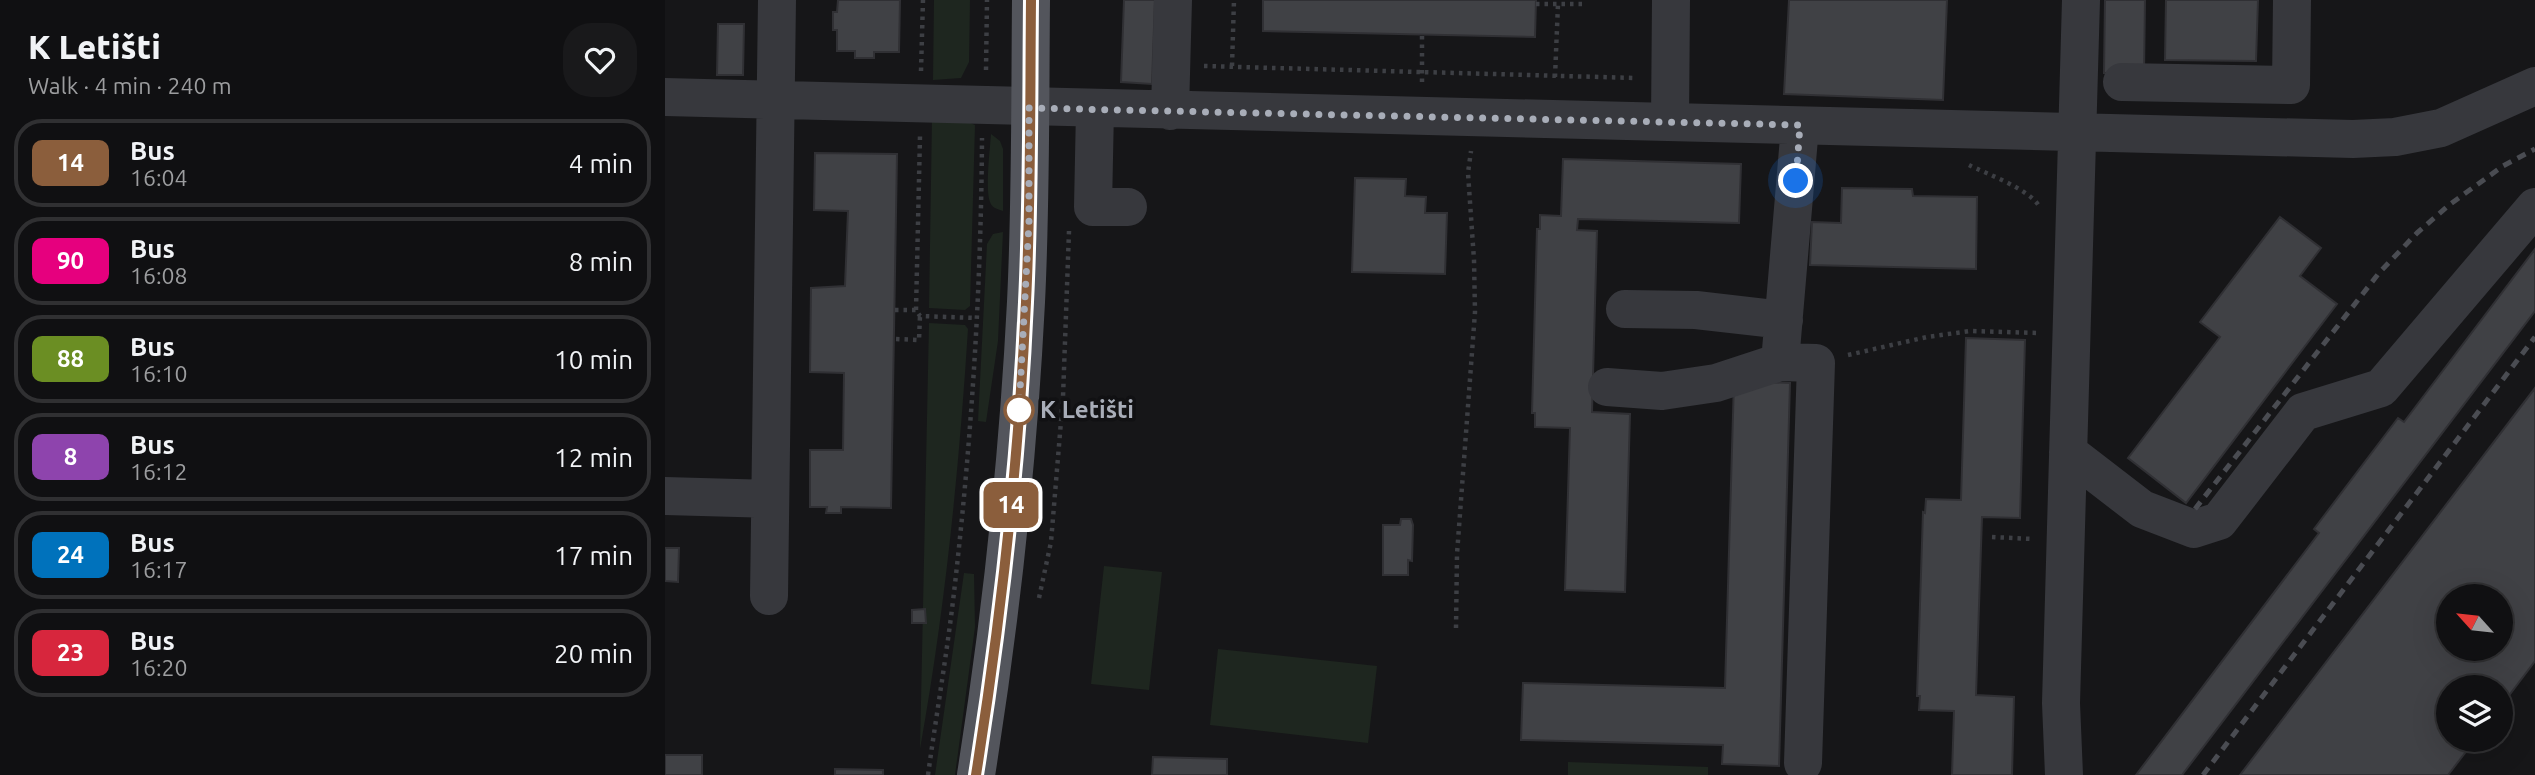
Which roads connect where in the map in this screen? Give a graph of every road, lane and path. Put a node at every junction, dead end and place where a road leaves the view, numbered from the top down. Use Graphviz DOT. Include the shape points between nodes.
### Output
graph roads {
  1 [pos="777,0"];
  2 [pos="923,0"];
  3 [pos="987,0"];
  4 [pos="1031,0"];
  5 [pos="1173,0"];
  6 [pos="1234,0"];
  7 [pos="1671,0"];
  8 [pos="2081,0"];
  9 [pos="2293,0"];
  10 [pos="1536,4"];
  11 [pos="1557,4"];
  12 [pos="1587,4"];
  13 [pos="1422,35"];
  14 [pos="1171,65"];
  15 [pos="1232,66"];
  16 [pos="1422,72"];
  17 [pos="1555,76"];
  18 [pos="985,78"];
  19 [pos="1671,79"];
  20 [pos="2122,82"];
  21 [pos="2291,85"];
  22 [pos="2535,86"];
  23 [pos="1422,87"];
  24 [pos="665,97"];
  25 [pos="775,99"];
  26 [pos="920,103"];
  27 [pos="1029,108"];
  28 [pos="1095,109"];
  29 [pos="1170,111"];
  30 [pos="1474,118"];
  31 [pos="1555,120"];
  32 [pos="1670,122"];
  33 [pos="1800,125"];
  34 [pos="982,129"];
  35 [pos="1958,129"];
  36 [pos="2077,132"];
  37 [pos="2291,137"];
  38 [pos="1128,207"];
  39 [pos="2535,207"];
  40 [pos="2043,211"];
  41 [pos="1625,309"];
  42 [pos="895,310"];
  43 [pos="916,310"];
  44 [pos="921,316"];
  45 [pos="976,318"];
  46 [pos="1784,320"];
  47 [pos="2042,333"];
  48 [pos="896,339"];
  49 [pos="1798,362"];
  50 [pos="1607,387"];
  51 [pos="2068,452"];
  52 [pos="665,496"];
  53 [pos="770,499"];
  54 [pos="2036,539"];
  55 [pos="2035,552"];
  56 [pos="769,596"];
  57 [pos="1456,628"];
  58 [pos="984,724"];
  59 [pos="1803,763"];
  60 [pos="928,775"];
  61 [pos="976,775"];
  62 [pos="985,775"];
  63 [pos="2064,775"];
  1 -- 25 [label="street"];
  2 -- 26 [label="path"];
  3 -- 18 [label="path"];
  4 -- 27 [label="main road"];
  5 -- 14 [label="street"];
  6 -- 15 [label="path"];
  7 -- 19 [label="street"];
  8 -- 36 [label="street"];
  9 -- 21 [label="street"];
  10 -- 11 [label="path"];
  11 -- 12 [label="path"];
  11 -- 17 [label="path"];
  13 -- 16 [label="path"];
  14 -- 15 [label="path"];
  14 -- 29 [label="street"];
  15 -- 16 [label="path"];
  16 -- 17 [label="path"];
  16 -- 23 [label="path"];
  17 -- 19 [label="path"];
  17 -- 31 [label="path"];
  19 -- 32 [label="street"];
  20 -- 21 [label="street"];
  21 -- 37 [label="street"];
  22 -- 37 [label="street" via="2441,128 2385,137"];
  24 -- 25 [label="street"];
  25 -- 26 [label="street"];
  25 -- 53 [label="street"];
  26 -- 27 [label="street"];
  26 -- 43 [label="path"];
  27 -- 28 [label="street"];
  27 -- 58 [label="main road" via="1022,379 1006,564"];
  28 -- 29 [label="street"];
  28 -- 38 [label="street" via="1093,207"];
  29 -- 30 [label="street"];
  30 -- 31 [label="street"];
  30 -- 57 [label="path" via="1468,173 1475,312"];
  31 -- 32 [label="street"];
  32 -- 33 [label="street"];
  33 -- 35 [label="street"];
  33 -- 46 [label="street"];
  34 -- 45 [label="path"];
  35 -- 36 [label="street"];
  35 -- 40 [label="path" via="1956,157 2035,200"];
  36 -- 37 [label="street"];
  36 -- 51 [label="street"];
  39 -- 51 [label="street" via="2381,388 2303,412 2219,521 2194,529 2142,509"];
  41 -- 46 [label="street" via="1696,310"];
  42 -- 43 [label="path"];
  43 -- 44 [label="path"];
  44 -- 45 [label="path"];
  44 -- 48 [label="path" via="919,340"];
  45 -- 60 [label="path" via="954,589"];
  46 -- 49 [label="street"];
  47 -- 49 [label="path" via="1959,332"];
  49 -- 50 [label="street" via="1662,391"];
  49 -- 59 [label="street"];
  51 -- 63 [label="street" via="2061,703"];
  52 -- 53 [label="street"];
  53 -- 56 [label="street"];
  54 -- 55 [label="path"];
  58 -- 61 [label="main road"];
  58 -- 62 [label="street"];
}
